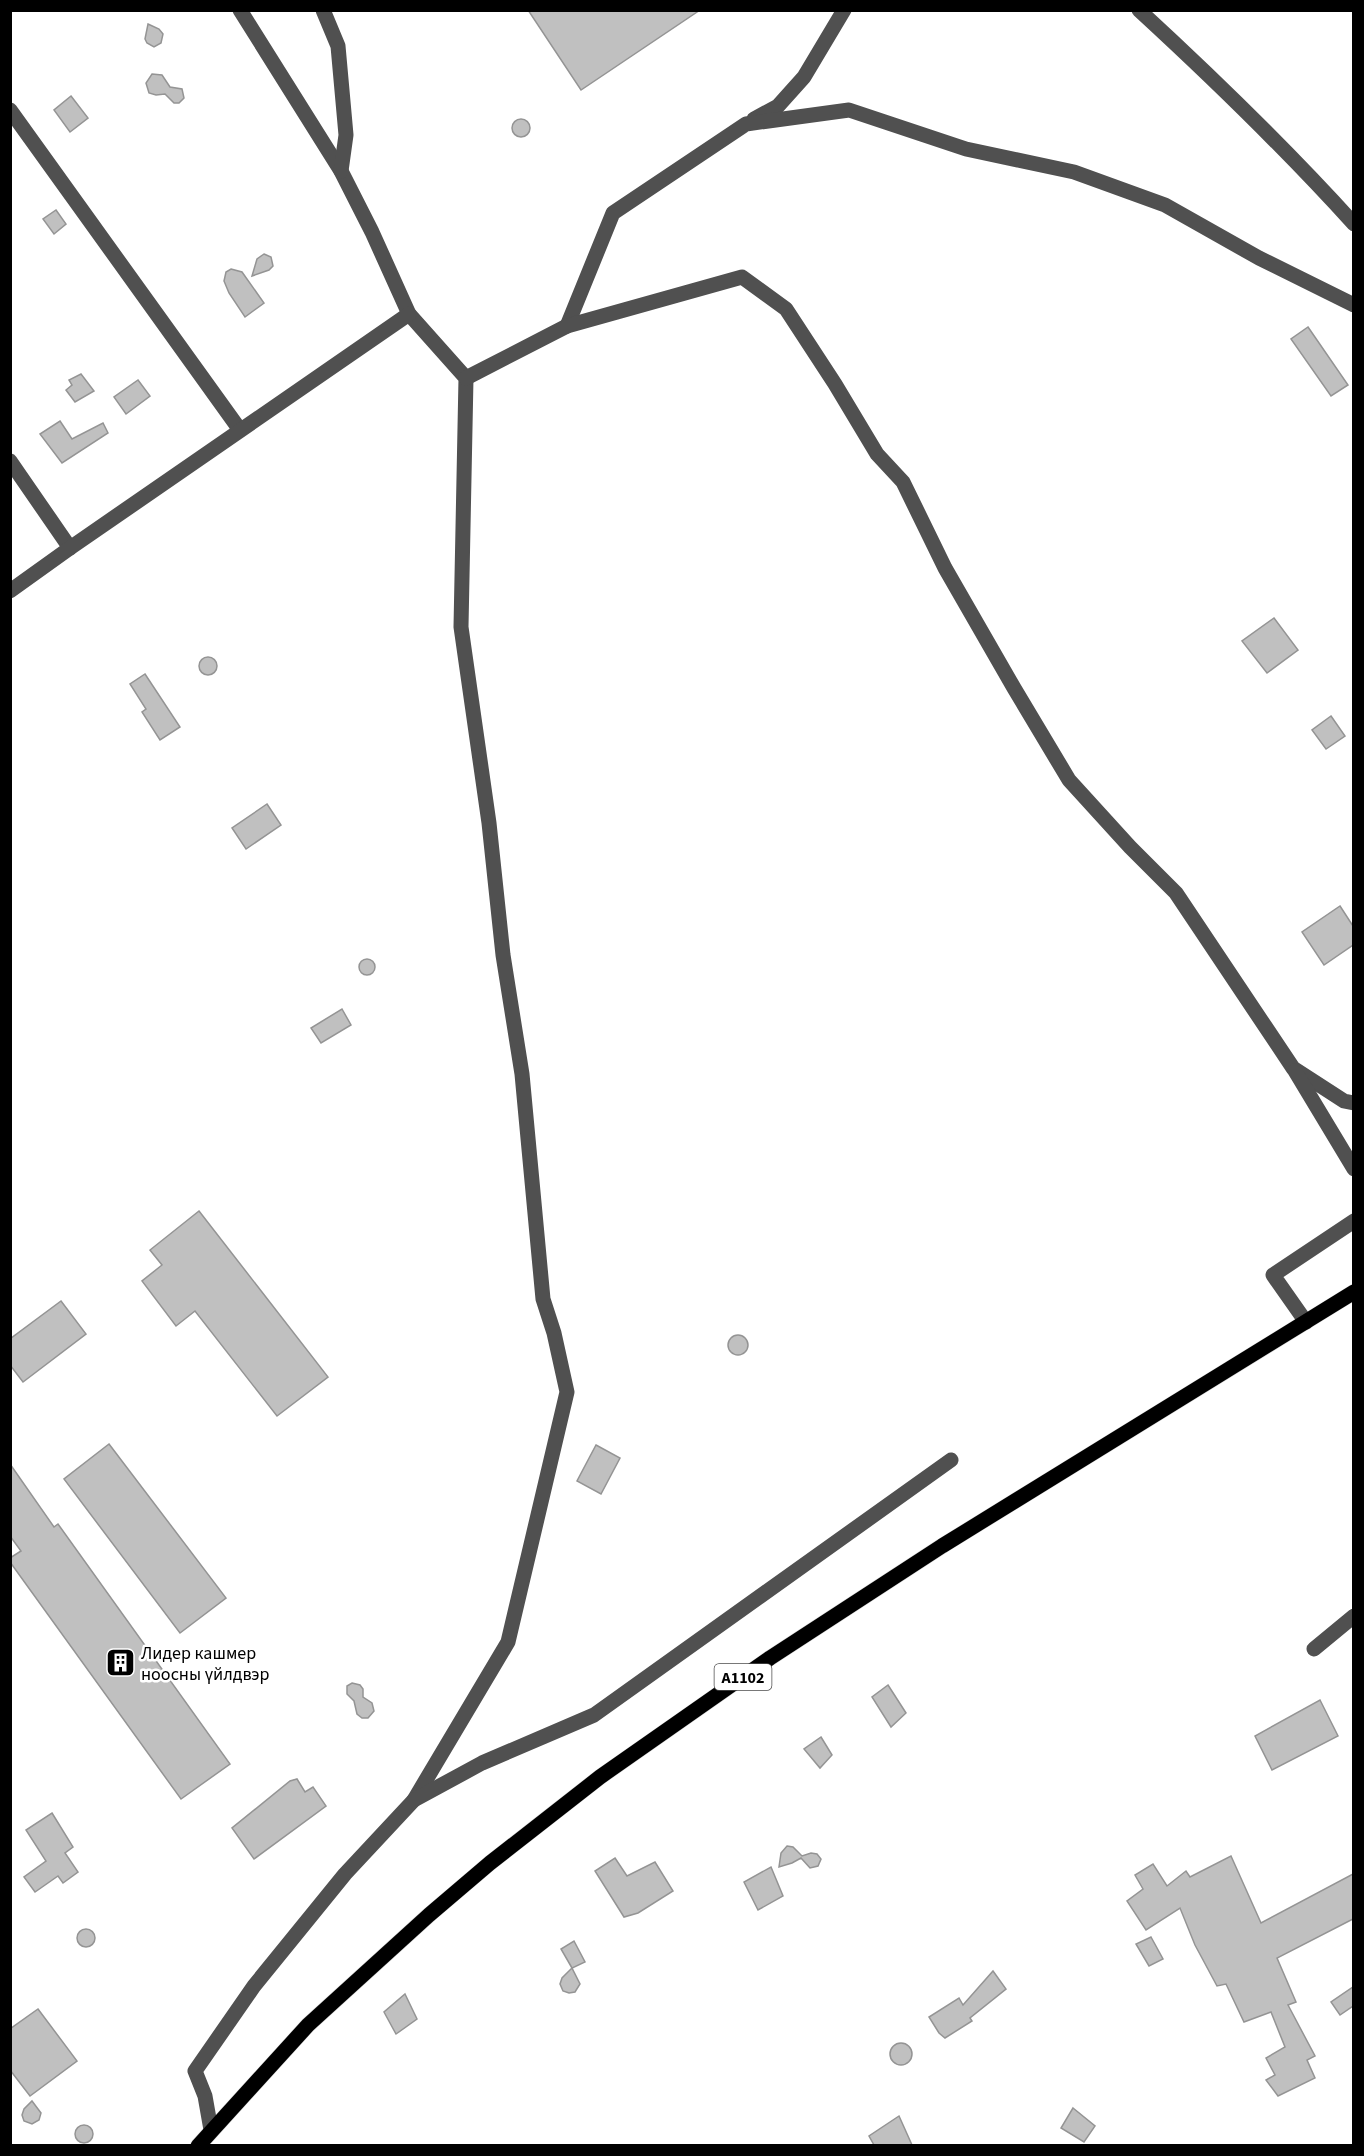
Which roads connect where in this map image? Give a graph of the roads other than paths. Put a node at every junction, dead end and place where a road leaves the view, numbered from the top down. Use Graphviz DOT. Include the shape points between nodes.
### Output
graph roads {
  1 [pos="240,10"];
  2 [pos="323,10"];
  3 [pos="844,10"];
  4 [pos="1139,10"];
  5 [pos="10,110"];
  6 [pos="746,124"];
  7 [pos="341,171"];
  8 [pos="1353,224"];
  9 [pos="1353,305"];
  10 [pos="409,314"];
  11 [pos="567,326"];
  12 [pos="466,378"];
  13 [pos="240,430"];
  14 [pos="10,461"];
  15 [pos="70,548"];
  16 [pos="10,591"];
  17 [pos="1293,1068"];
  18 [pos="1353,1103"];
  19 [pos="1353,1169"];
  20 [pos="1353,1221"];
  21 [pos="1353,1292"];
  22 [pos="1306,1322"];
  23 [pos="951,1460"];
  24 [pos="1353,1616"];
  25 [pos="1314,1649"];
  26 [pos="414,1800"];
  27 [pos="211,2130"];
  28 [pos="198,2145"];
  1 -- 7 [label="street"];
  2 -- 7 [label="street" via="338,46 346,135"];
  3 -- 6 [label="street" via="804,77 778,106"];
  4 -- 8 [label="street" via="1299,164"];
  5 -- 13 [label="street"];
  6 -- 9 [label="street" via="849,110 966,149 1074,172 1165,206"];
  6 -- 11 [label="street" via="613,213"];
  7 -- 10 [label="street"];
  10 -- 12 [label="street"];
  10 -- 13 [label="street"];
  11 -- 12 [label="street"];
  11 -- 17 [label="street" via="742,277 786,309 877,454 903,482 945,568 1069,780 1176,893"];
  12 -- 26 [label="street" via="461,627 522,1074 543,1299 567,1392 508,1642"];
  13 -- 15 [label="street"];
  14 -- 15 [label="street"];
  15 -- 16 [label="street"];
  17 -- 18 [label="street"];
  17 -- 19 [label="street"];
  20 -- 22 [label="street" via="1273,1275"];
  21 -- 22 [label="main road, A1102"];
  22 -- 27 [label="main road, A1102" via="932,1553 770,1658 600,1777 429,1914 308,2025"];
  23 -- 26 [label="street" via="594,1715 482,1763"];
  24 -- 25 [label="street"];
  26 -- 27 [label="street" via="345,1874 275,1960 195,2071 205,2096"];
  27 -- 28 [label="main road, A1102"];
}
